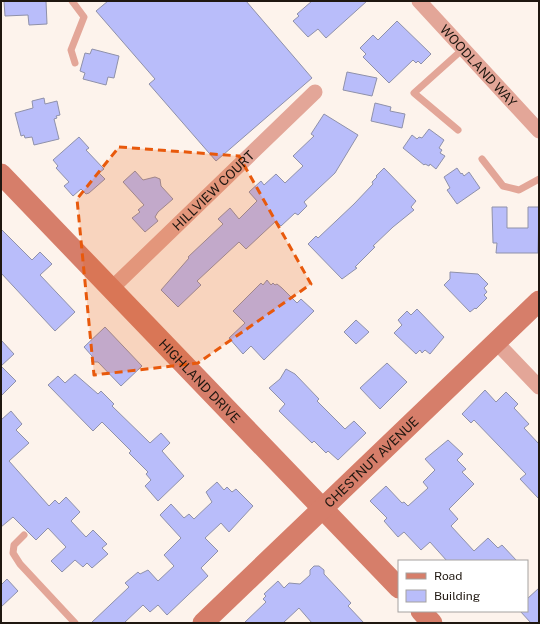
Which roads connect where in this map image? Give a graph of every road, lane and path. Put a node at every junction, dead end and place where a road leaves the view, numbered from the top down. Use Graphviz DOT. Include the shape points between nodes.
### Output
graph roads {
  1 [pos="72,1"];
  2 [pos="419,1"];
  3 [pos="463,49"];
  4 [pos="75,63"];
  5 [pos="315,92"];
  6 [pos="458,130"];
  7 [pos="539,131"];
  8 [pos="482,159"];
  9 [pos="1,174"];
  10 [pos="539,179"];
  11 [pos="112,289"];
  12 [pos="539,301"];
  13 [pos="496,342"];
  14 [pos="539,387"];
  15 [pos="323,509"];
  16 [pos="24,535"];
  17 [pos="398,587"];
  18 [pos="422,612"];
  19 [pos="75,623"];
  20 [pos="203,623"];
  21 [pos="432,623"];
  1 -- 4 [label="lane" via="84,17 72,50"];
  2 -- 3 [label="street, WOODLAND WAY"];
  3 -- 6 [label="lane" via="414,94"];
  3 -- 7 [label="street, WOODLAND WAY"];
  5 -- 11 [label="street, HILLVIEW COURT"];
  8 -- 10 [label="lane" via="503,186 519,190"];
  9 -- 11 [label="street, HIGHLAND DRIVE"];
  11 -- 15 [label="street, HIGHLAND DRIVE"];
  12 -- 13 [label="street, CHESTNUT AVENUE"];
  13 -- 14 [label="street"];
  13 -- 15 [label="street, CHESTNUT AVENUE"];
  15 -- 17 [label="street, HIGHLAND DRIVE"];
  15 -- 20 [label="street, CHESTNUT AVENUE"];
  16 -- 19 [label="lane" via="14,545 14,553 20,564"];
  18 -- 21 [label="street"];
}
